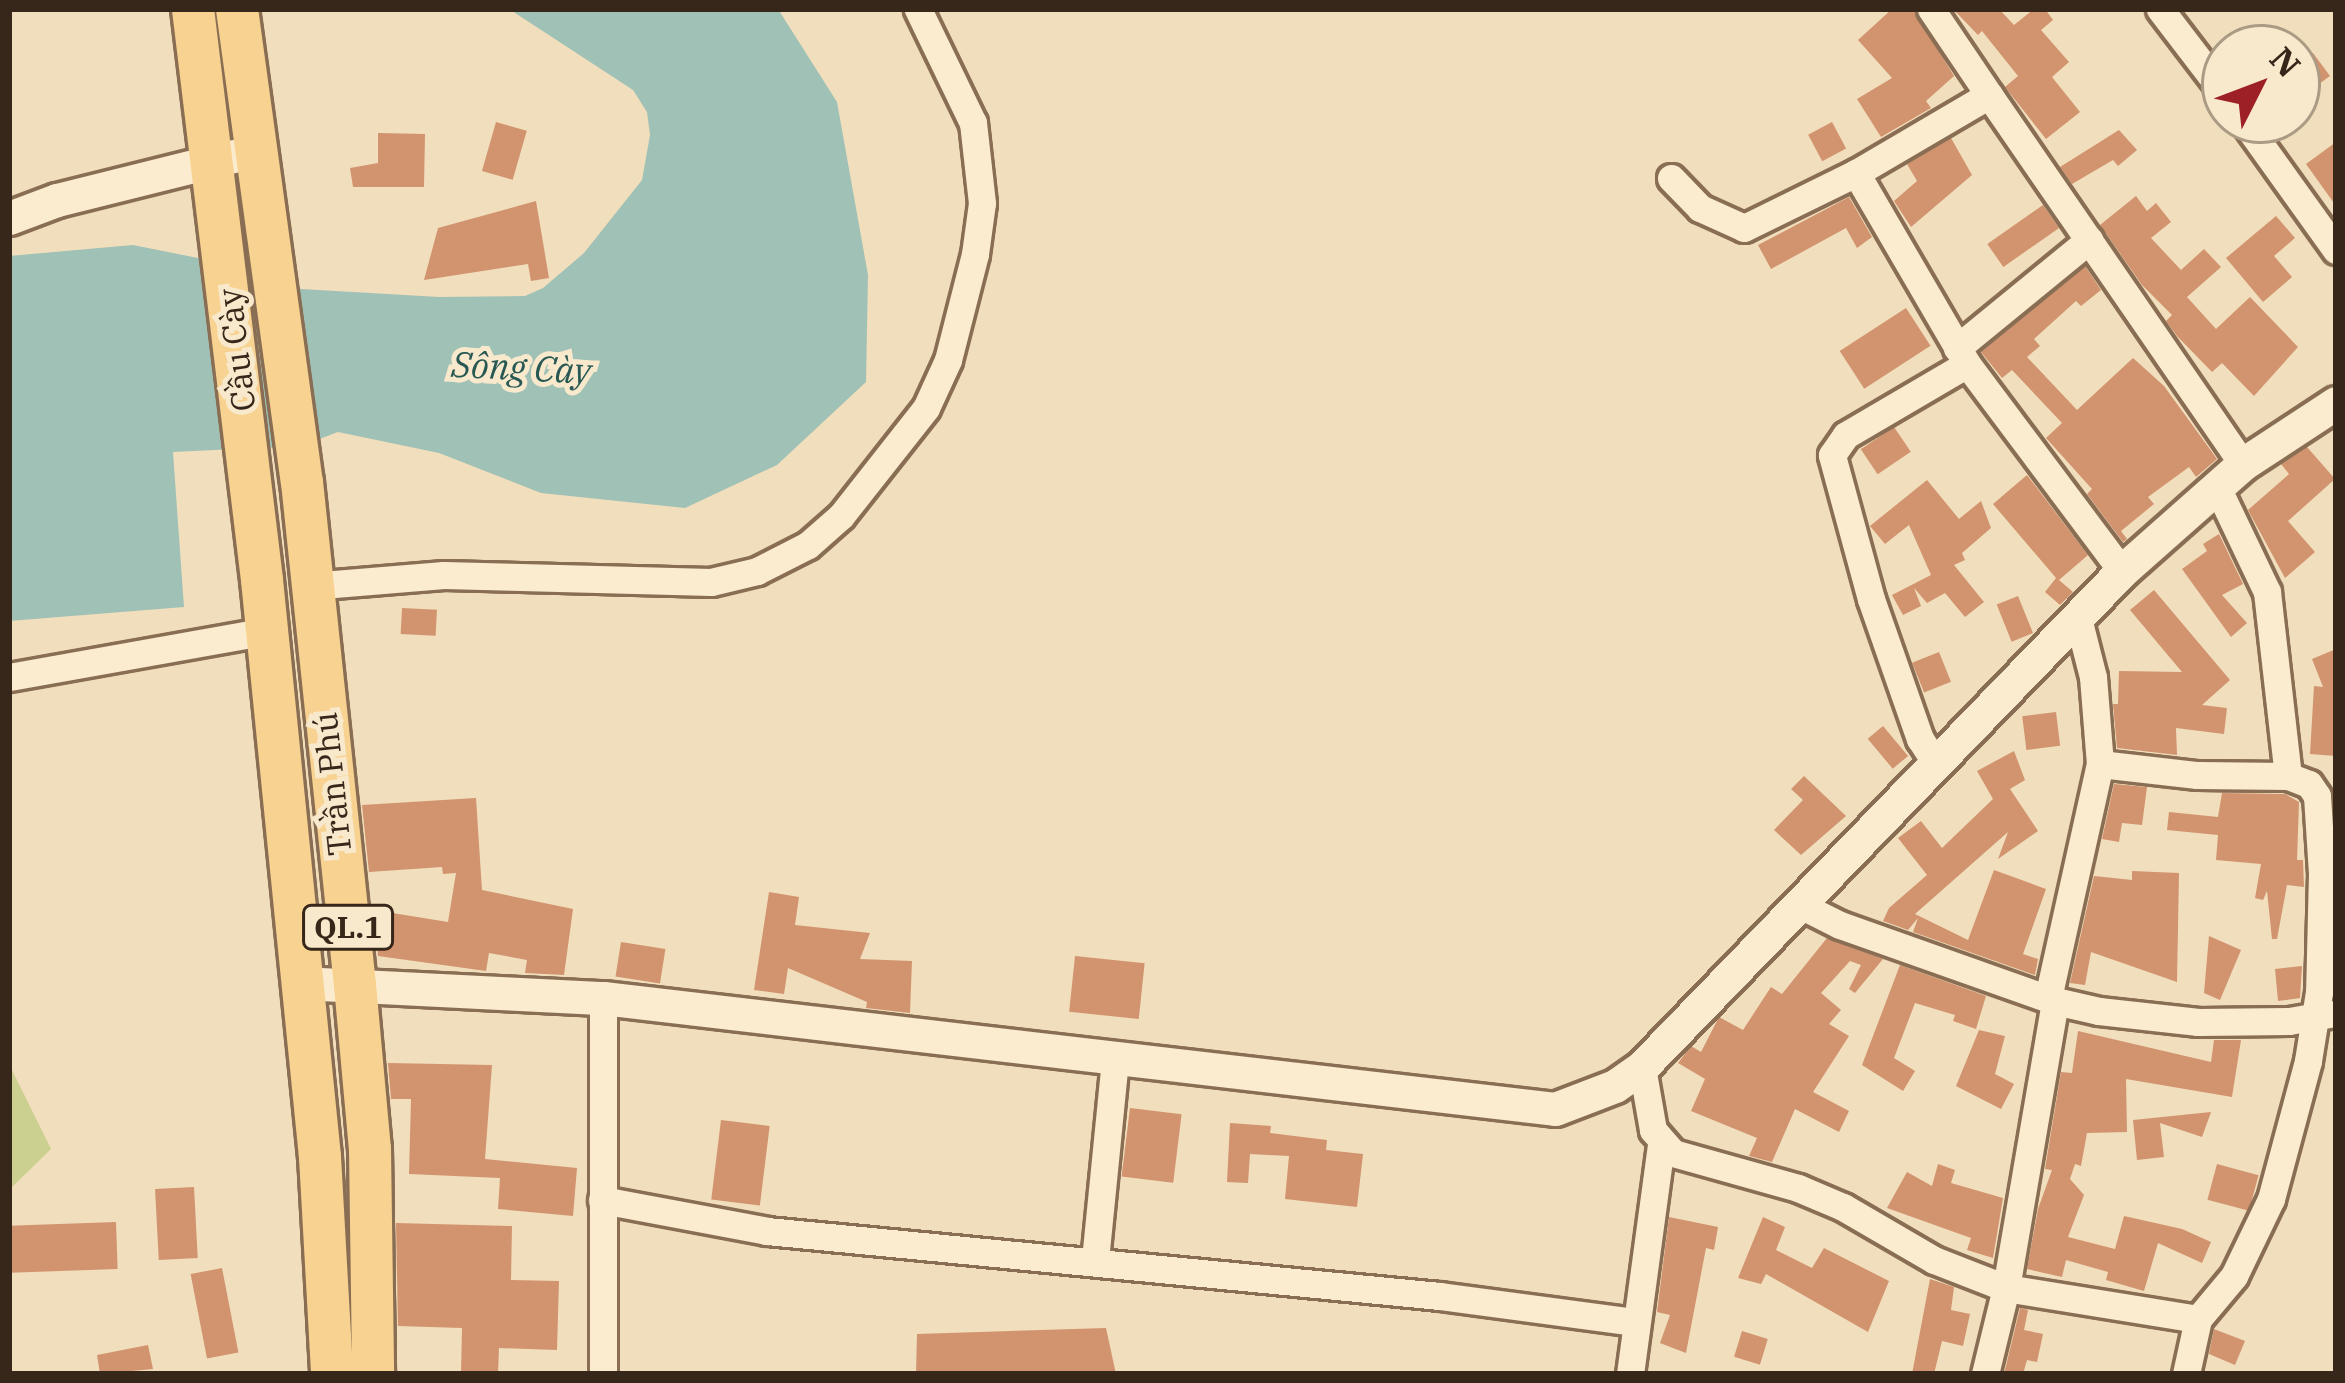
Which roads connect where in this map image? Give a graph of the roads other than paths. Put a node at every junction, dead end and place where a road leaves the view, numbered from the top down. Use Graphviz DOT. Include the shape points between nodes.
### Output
graph roads {
  1 [pos="193,9"];
  2 [pos="237,9"];
  3 [pos="918,9"];
  4 [pos="1931,9"];
  5 [pos="2160,9"];
  6 [pos="2201,63"];
  7 [pos="1989,95"];
  8 [pos="2260,144"];
  9 [pos="260,152"];
  10 [pos="213,160"];
  11 [pos="1856,173"];
  12 [pos="1670,178"];
  13 [pos="9,218"];
  14 [pos="2089,240"];
  15 [pos="2336,250"];
  16 [pos="1962,356"];
  17 [pos="2336,403"];
  18 [pos="2243,464"];
  19 [pos="302,482"];
  20 [pos="2217,487"];
  21 [pos="253,488"];
  22 [pos="2122,571"];
  23 [pos="310,586"];
  24 [pos="2078,618"];
  25 [pos="266,632"];
  26 [pos="9,677"];
  27 [pos="2100,764"];
  28 [pos="1936,765"];
  29 [pos="2288,776"];
  30 [pos="1802,906"];
  31 [pos="302,983"];
  32 [pos="355,985"];
  33 [pos="603,998"];
  34 [pos="2051,1000"];
  35 [pos="2327,1015"];
  36 [pos="1115,1058"];
  37 [pos="1642,1067"];
  38 [pos="1660,1144"];
  39 [pos="602,1200"];
  40 [pos="1095,1260"];
  41 [pos="2006,1288"];
  42 [pos="2198,1319"];
  43 [pos="1633,1322"];
  44 [pos="332,1374"];
  45 [pos="374,1374"];
  46 [pos="603,1374"];
  47 [pos="1630,1374"];
  48 [pos="1985,1374"];
  49 [pos="2186,1374"];
  1 -- 10 [label="main road, QL.1"];
  2 -- 9 [label="main road, QL.1"];
  3 -- 23 [label="street" via="973,123 981,184 975,254 954,343 926,408 841,516 808,545 711,583 444,575"];
  4 -- 7 [label="street"];
  5 -- 6 [label="street"];
  7 -- 11 [label="street"];
  7 -- 14 [label="street"];
  8 -- 15 [label="street"];
  9 -- 10 [label="street"];
  9 -- 19 [label="main road, Cầu Cày / QL.1"];
  10 -- 13 [label="street"];
  10 -- 21 [label="main road, Cầu Cày / QL.1"];
  11 -- 12 [label="street" via="1744,228 1700,208"];
  11 -- 16 [label="street"];
  14 -- 16 [label="street"];
  14 -- 18 [label="street"];
  16 -- 22 [label="street"];
  16 -- 28 [label="street" via="1846,435 1832,455 1871,598"];
  17 -- 18 [label="street"];
  18 -- 20 [label="street"];
  19 -- 23 [label="main road, Trần Phú / QL.1"];
  20 -- 22 [label="street"];
  20 -- 29 [label="street" via="2267,592"];
  21 -- 25 [label="main road, Trần Phú / QL.1"];
  22 -- 24 [label="street"];
  23 -- 32 [label="main road, Trần Phú / QL.1"];
  24 -- 27 [label="street"];
  24 -- 28 [label="street"];
  25 -- 26 [label="street"];
  25 -- 31 [label="main road, Trần Phú / QL.1"];
  27 -- 29 [label="street"];
  27 -- 34 [label="street"];
  28 -- 30 [label="street"];
  29 -- 35 [label="street" via="2309,784 2320,816"];
  30 -- 34 [label="street"];
  30 -- 37 [label="street"];
  31 -- 32 [label="street"];
  31 -- 44 [label="main road, Trần Phú / QL.1"];
  32 -- 33 [label="street"];
  32 -- 45 [label="main road, Trần Phú / QL.1" via="370,1149"];
  33 -- 36 [label="street"];
  33 -- 39 [label="street"];
  34 -- 35 [label="street" via="2198,1022"];
  34 -- 41 [label="street"];
  35 -- 42 [label="street" via="2271,1199 2234,1276"];
  36 -- 37 [label="street" via="1555,1109"];
  36 -- 40 [label="street"];
  37 -- 38 [label="street"];
  38 -- 41 [label="street" via="1828,1201"];
  38 -- 43 [label="street"];
  39 -- 40 [label="street" via="767,1231"];
  39 -- 46 [label="street"];
  40 -- 43 [label="street"];
  41 -- 42 [label="street"];
  41 -- 48 [label="street"];
  42 -- 49 [label="street"];
  43 -- 47 [label="street"];
}
